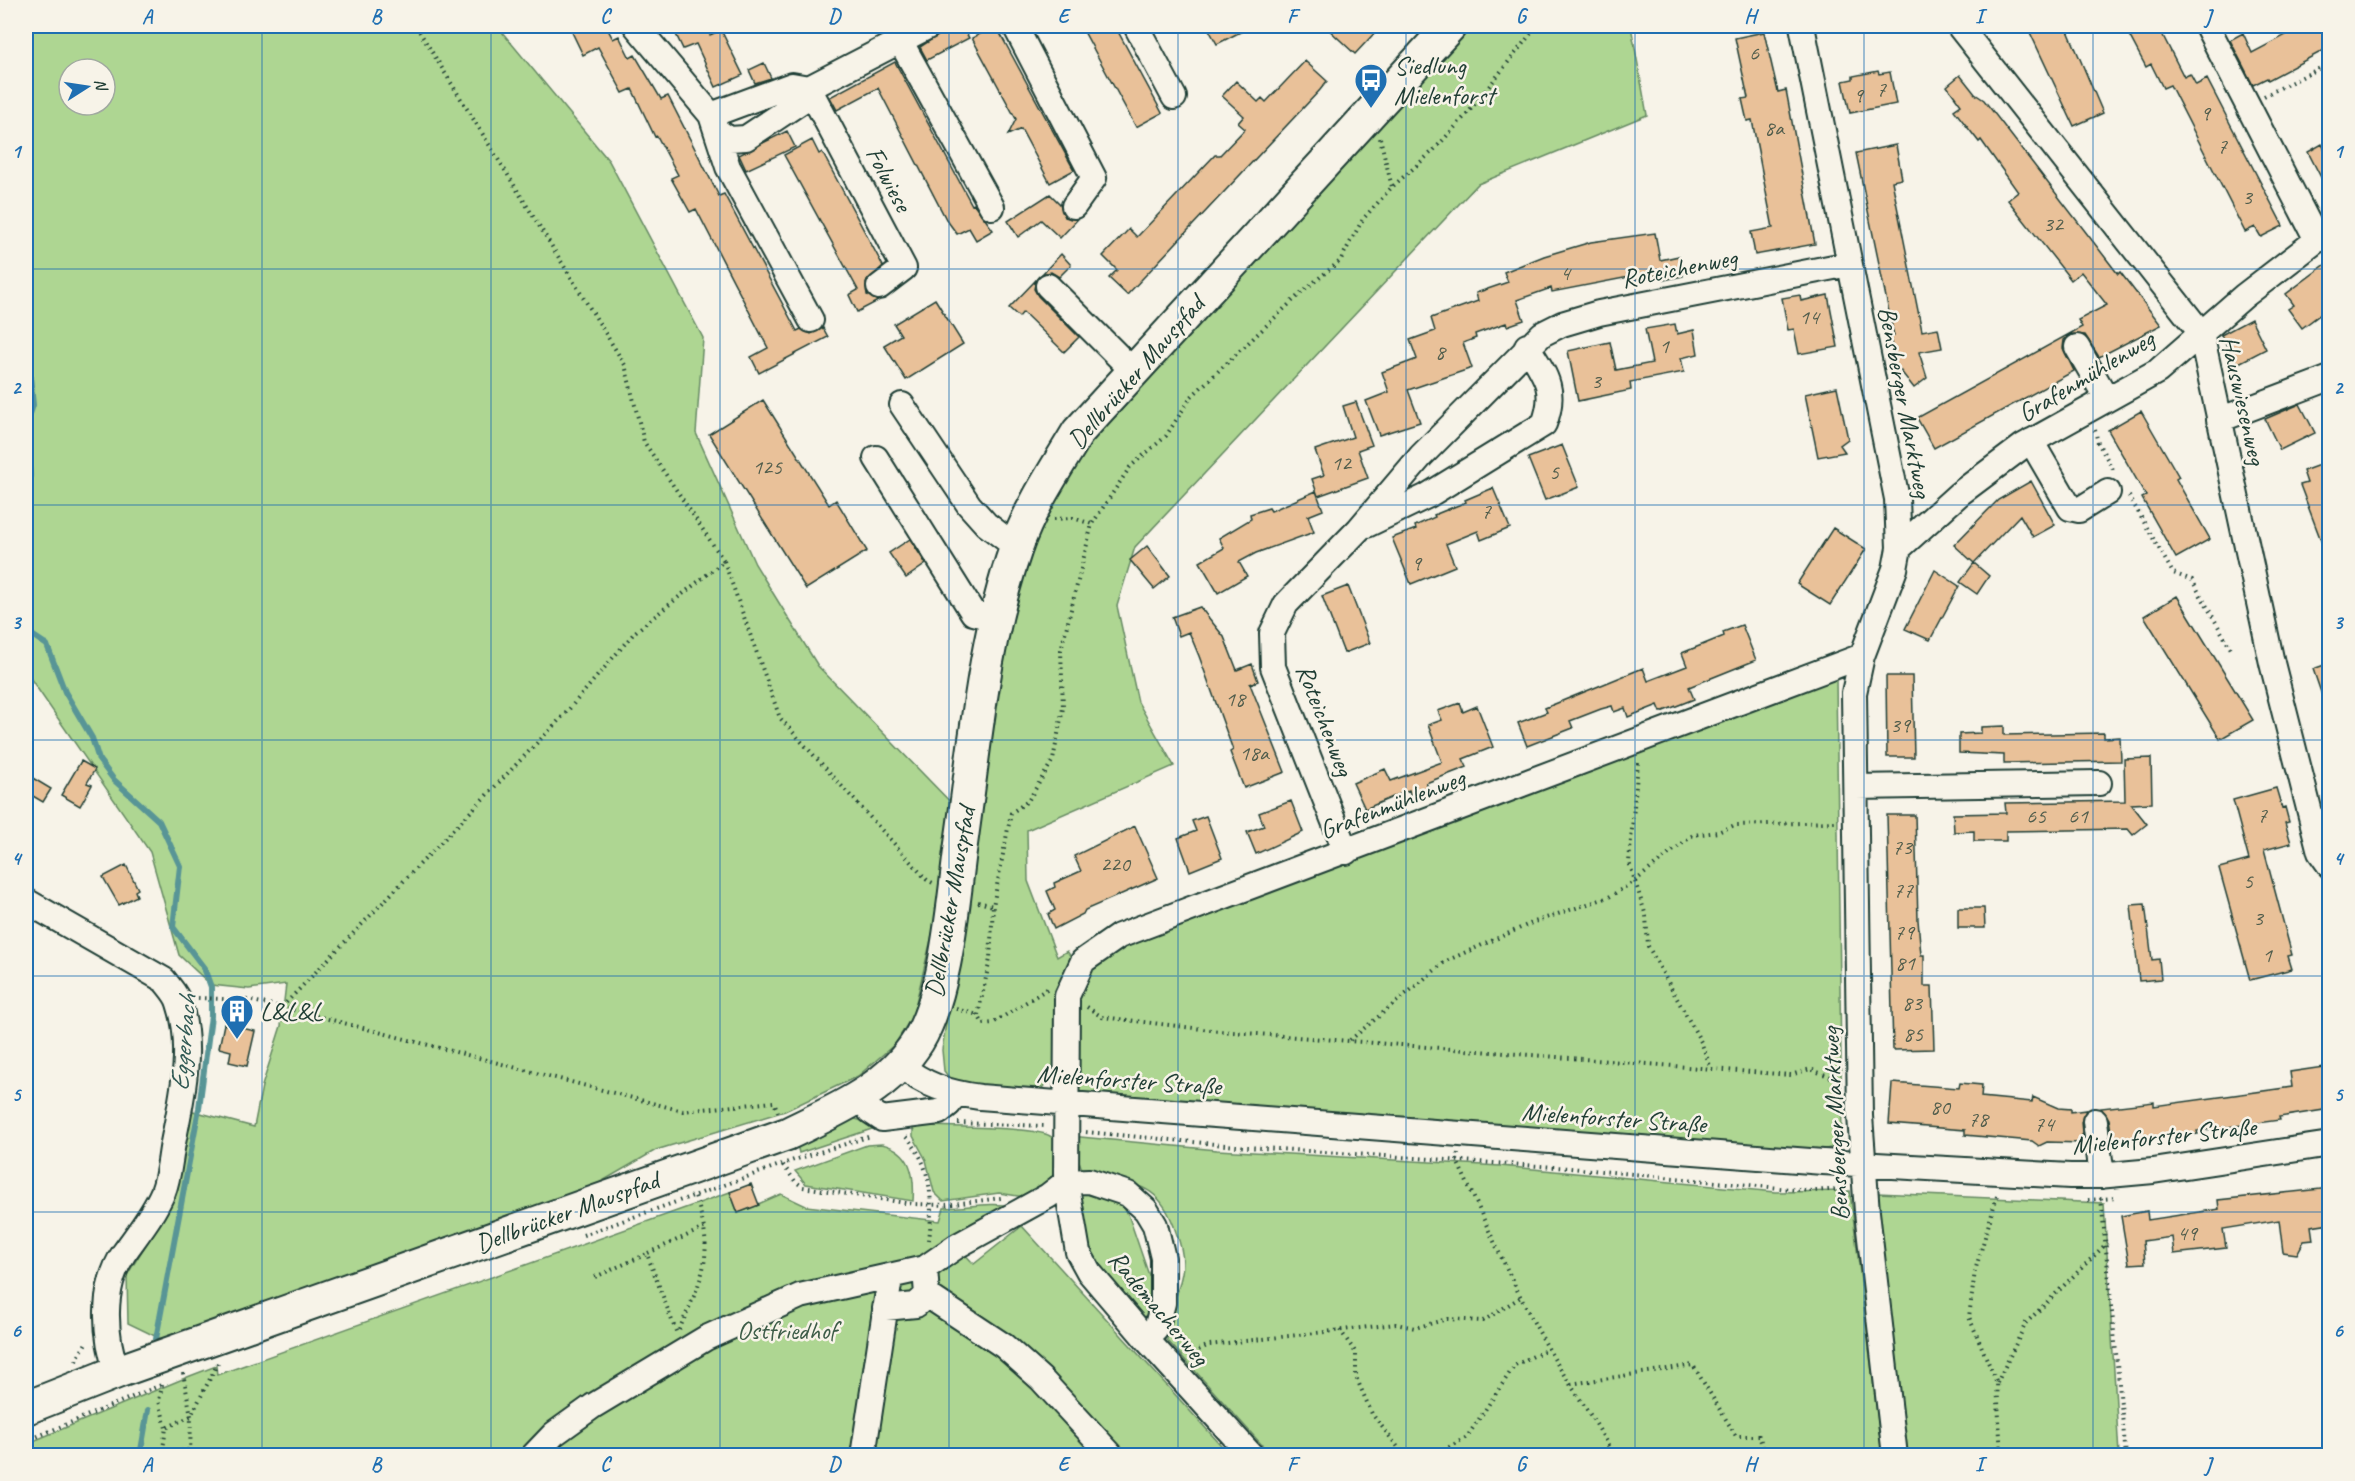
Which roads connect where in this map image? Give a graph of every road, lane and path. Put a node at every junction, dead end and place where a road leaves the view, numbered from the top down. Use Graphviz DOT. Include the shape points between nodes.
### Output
graph roads {
  1 [pos="417,26"];
  2 [pos="636,26"];
  3 [pos="929,26"];
  4 [pos="1015,26"];
  5 [pos="1136,26"];
  6 [pos="1537,26"];
  7 [pos="1802,26"];
  8 [pos="1959,26"];
  9 [pos="2206,26"];
  10 [pos="1440,29"];
  11 [pos="897,33"];
  12 [pos="2330,63"];
  13 [pos="809,88"];
  14 [pos="1174,97"];
  15 [pos="2247,105"];
  16 [pos="1372,108"];
  17 [pos="715,124"];
  18 [pos="1392,187"];
  19 [pos="1074,206"];
  20 [pos="992,207"];
  21 [pos="2323,234"];
  22 [pos="1849,264"];
  23 [pos="1048,285"];
  24 [pos="879,287"];
  25 [pos="811,320"];
  26 [pos="2201,333"];
  27 [pos="1527,346"];
  28 [pos="2077,347"];
  29 [pos="1133,371"];
  30 [pos="2330,378"];
  31 [pos="2099,404"];
  32 [pos="902,405"];
  33 [pos="2219,420"];
  34 [pos="2031,441"];
  35 [pos="876,458"];
  36 [pos="2117,486"];
  37 [pos="1030,519"];
  38 [pos="1092,524"];
  39 [pos="1359,529"];
  40 [pos="1016,547"];
  41 [pos="1899,548"];
  42 [pos="724,561"];
  43 [pos="997,619"];
  44 [pos="2231,649"];
  45 [pos="1862,656"];
  46 [pos="1632,742"];
  47 [pos="2099,783"];
  48 [pos="1856,787"];
  49 [pos="1856,822"];
  50 [pos="1346,852"];
  51 [pos="2330,866"];
  52 [pos="1635,881"];
  53 [pos="936,885"];
  54 [pos="26,901"];
  55 [pos="1075,979"];
  56 [pos="206,997"];
  57 [pos="282,1007"];
  58 [pos="1350,1040"];
  59 [pos="900,1065"];
  60 [pos="1711,1068"];
  61 [pos="1858,1076"];
  62 [pos="954,1093"];
  63 [pos="861,1097"];
  64 [pos="774,1102"];
  65 [pos="1066,1104"];
  66 [pos="2095,1121"];
  67 [pos="947,1122"];
  68 [pos="1065,1129"];
  69 [pos="882,1133"];
  70 [pos="1460,1134"];
  71 [pos="903,1135"];
  72 [pos="2330,1144"];
  73 [pos="1457,1161"];
  74 [pos="783,1165"];
  75 [pos="1864,1176"];
  76 [pos="2100,1176"];
  77 [pos="1066,1182"];
  78 [pos="695,1196"];
  79 [pos="1997,1196"];
  80 [pos="932,1205"];
  81 [pos="1026,1208"];
  82 [pos="704,1228"];
  83 [pos="573,1239"];
  84 [pos="2107,1243"];
  85 [pos="647,1254"];
  86 [pos="925,1268"];
  87 [pos="595,1277"];
  88 [pos="890,1278"];
  89 [pos="927,1295"];
  90 [pos="1521,1297"];
  91 [pos="885,1308"];
  92 [pos="1340,1330"];
  93 [pos="89,1333"];
  94 [pos="1146,1339"];
  95 [pos="680,1342"];
  96 [pos="1548,1349"];
  97 [pos="229,1359"];
  98 [pos="1165,1361"];
  99 [pos="74,1362"];
  100 [pos="218,1363"];
  101 [pos="209,1366"];
  102 [pos="184,1367"];
  103 [pos="117,1372"];
  104 [pos="1997,1383"];
  105 [pos="162,1384"];
  106 [pos="1571,1384"];
  107 [pos="26,1408"];
  108 [pos="191,1416"];
  109 [pos="166,1428"];
  110 [pos="26,1441"];
  111 [pos="190,1453"];
  112 [pos="163,1454"];
  113 [pos="533,1455"];
  114 [pos="863,1455"];
  115 [pos="1112,1455"];
  116 [pos="1252,1455"];
  117 [pos="1405,1455"];
  118 [pos="1434,1455"];
  119 [pos="1613,1455"];
  120 [pos="1766,1455"];
  121 [pos="1895,1455"];
  122 [pos="2001,1455"];
  123 [pos="2126,1455"];
  1 -- 42 [label="path" via="625,365 644,442"];
  2 -- 17 [label="street"];
  3 -- 11 [label="street"];
  4 -- 19 [label="street" via="1094,178"];
  5 -- 14 [label="street"];
  6 -- 18 [label="path" via="1467,114"];
  7 -- 22 [label="street, Bensberger Marktweg"];
  8 -- 26 [label="street, Hauswiesenweg"];
  9 -- 15 [label="street"];
  10 -- 16 [label="main road, Dellbrücker Mauspfad"];
  11 -- 13 [label="street"];
  11 -- 20 [label="street"];
  12 -- 15 [label="path"];
  13 -- 17 [label="street" via="792,85"];
  13 -- 17 [label="street" via="803,100 746,138 729,139"];
  13 -- 24 [label="street, Folwiese" via="904,268"];
  15 -- 21 [label="street"];
  16 -- 18 [label="path"];
  16 -- 29 [label="main road, Dellbrücker Mauspfad"];
  17 -- 25 [label="street" via="728,167"];
  18 -- 38 [label="path" via="1363,219 1340,261 1191,396 1166,436 1130,467"];
  21 -- 26 [label="street, Grafenmühlenweg"];
  22 -- 27 [label="street, Roteichenweg" via="1599,313 1562,324"];
  22 -- 41 [label="street, Bensberger Marktweg" via="1897,499"];
  23 -- 29 [label="street"];
  26 -- 31 [label="street, Grafenmühlenweg" via="2158,371"];
  26 -- 33 [label="street, Hauswiesenweg"];
  27 -- 39 [label="street, Roteichenweg" via="1421,456"];
  27 -- 39 [label="street, Roteichenweg" via="1544,373 1552,404 1544,424 1427,496"];
  28 -- 31 [label="street"];
  29 -- 37 [label="main road, Dellbrücker Mauspfad" via="1078,432"];
  30 -- 33 [label="street"];
  31 -- 34 [label="street, Grafenmühlenweg"];
  31 -- 36 [label="path" via="2098,443"];
  32 -- 40 [label="street" via="969,505"];
  33 -- 51 [label="street, Hauswiesenweg" via="2272,663 2320,852"];
  34 -- 36 [label="street" via="2070,508 2079,510"];
  34 -- 41 [label="street, Grafenmühlenweg" via="1959,494"];
  35 -- 43 [label="street" via="973,613"];
  36 -- 44 [label="path" via="2173,573 2192,580"];
  37 -- 38 [label="path" via="1073,518"];
  37 -- 40 [label="main road, Dellbrücker Mauspfad"];
  38 -- 55 [label="path" via="1061,650 1063,708 1053,760 1028,801 1011,813 978,1015 983,1023 993,1023 1035,994"];
  39 -- 50 [label="street, Roteichenweg" via="1286,604 1272,633 1274,667"];
  40 -- 43 [label="main road, Dellbrücker Mauspfad"];
  41 -- 45 [label="street, Bensberger Marktweg" via="1895,569"];
  42 -- 53 [label="path" via="780,718 927,880"];
  42 -- 57 [label="path" via="635,632 564,714"];
  43 -- 59 [label="main road, Dellbrücker Mauspfad" via="946,953 929,1019"];
  45 -- 46 [label="street, Grafenmühlenweg"];
  45 -- 48 [label="street, Bensberger Marktweg" via="1854,693"];
  46 -- 50 [label="street, Grafenmühlenweg"];
  46 -- 52 [label="path" via="1638,759 1629,862"];
  47 -- 48 [label="street"];
  48 -- 49 [label="street, Bensberger Marktweg"];
  49 -- 52 [label="path" via="1735,825 1693,835"];
  49 -- 61 [label="street, Bensberger Marktweg"];
  50 -- 55 [label="street, Grafenmühlenweg" via="1119,936 1083,961"];
  52 -- 58 [label="path" via="1609,897 1534,922 1446,961"];
  52 -- 60 [label="path" via="1646,916 1648,946 1701,1042"];
  54 -- 103 [label="street" via="164,980 179,1000 185,1031 181,1100 164,1189 109,1284 107,1318"];
  55 -- 58 [label="path" via="1083,1004 1102,1017 1219,1031"];
  55 -- 65 [label="street, Grafenmühlenweg" via="1067,996"];
  56 -- 57 [label="path"];
  57 -- 64 [label="path" via="683,1111"];
  58 -- 60 [label="path"];
  59 -- 62 [label="street, Mielenforster Straße" via="916,1078"];
  59 -- 63 [label="main road, Dellbrücker Mauspfad"];
  60 -- 61 [label="path" via="1791,1075 1810,1069 1831,1077"];
  61 -- 75 [label="street, Bensberger Marktweg"];
  62 -- 63 [label="street" via="939,1112 882,1119 870,1111"];
  62 -- 65 [label="street, Mielenforster Straße"];
  63 -- 102 [label="main road, Dellbrücker Mauspfad" via="787,1134"];
  65 -- 68 [label="street, Rademacherweg"];
  65 -- 70 [label="street, Mielenforster Straße"];
  66 -- 76 [label="street"];
  67 -- 68 [label="path"];
  68 -- 73 [label="path" via="1132,1138"];
  68 -- 77 [label="street, Rademacherweg"];
  69 -- 74 [label="path"];
  70 -- 73 [label="path"];
  70 -- 75 [label="street, Mielenforster Straße"];
  71 -- 80 [label="path" via="925,1167"];
  72 -- 76 [label="street, Mielenforster Straße"];
  73 -- 75 [label="path" via="1811,1191"];
  73 -- 90 [label="path"];
  74 -- 78 [label="path"];
  74 -- 80 [label="path" via="803,1187"];
  75 -- 76 [label="street, Mielenforster Straße"];
  75 -- 121 [label="street, Bensberger Marktweg"];
  76 -- 84 [label="path"];
  77 -- 81 [label="street"];
  77 -- 94 [label="street, Rademacherweg" via="1078,1252 1089,1272"];
  77 -- 94 [label="street" via="1089,1181 1128,1194 1146,1210 1155,1225 1163,1258 1163,1303 1156,1329"];
  78 -- 82 [label="path"];
  78 -- 83 [label="path"];
  79 -- 104 [label="path" via="1975,1271 1969,1317"];
  80 -- 81 [label="path" via="993,1197"];
  80 -- 86 [label="path"];
  81 -- 86 [label="street"];
  82 -- 85 [label="path"];
  82 -- 95 [label="path" via="706,1265"];
  84 -- 104 [label="path" via="2026,1323"];
  84 -- 123 [label="path"];
  85 -- 87 [label="path"];
  85 -- 95 [label="path"];
  86 -- 88 [label="street"];
  86 -- 89 [label="street"];
  88 -- 91 [label="street"];
  88 -- 95 [label="street" via="800,1296"];
  89 -- 91 [label="street" via="916,1305"];
  89 -- 115 [label="street" via="1004,1346 1041,1379"];
  90 -- 92 [label="path" via="1483,1321 1447,1319 1415,1328 1396,1324"];
  90 -- 96 [label="path"];
  91 -- 114 [label="street"];
  92 -- 98 [label="path" via="1209,1345"];
  92 -- 117 [label="path" via="1356,1353 1356,1377 1372,1414"];
  93 -- 99 [label="path" via="84,1350"];
  94 -- 98 [label="street, Rademacherweg"];
  95 -- 113 [label="street" via="554,1434"];
  96 -- 106 [label="path"];
  96 -- 118 [label="path" via="1515,1365 1467,1437"];
  97 -- 100 [label="path"];
  98 -- 116 [label="street, Rademacherweg"];
  100 -- 101 [label="path"];
  100 -- 108 [label="path"];
  102 -- 103 [label="main road, Dellbrücker Mauspfad"];
  102 -- 105 [label="path"];
  102 -- 108 [label="path"];
  103 -- 107 [label="main road, Dellbrücker Mauspfad"];
  104 -- 122 [label="path"];
  105 -- 109 [label="path" via="159,1401"];
  105 -- 110 [label="path"];
  106 -- 119 [label="path" via="1599,1425"];
  106 -- 120 [label="path" via="1693,1365 1736,1436 1759,1436"];
  108 -- 109 [label="path"];
  108 -- 111 [label="path"];
  109 -- 112 [label="path"];
  111 -- 112 [label="path"];
}
